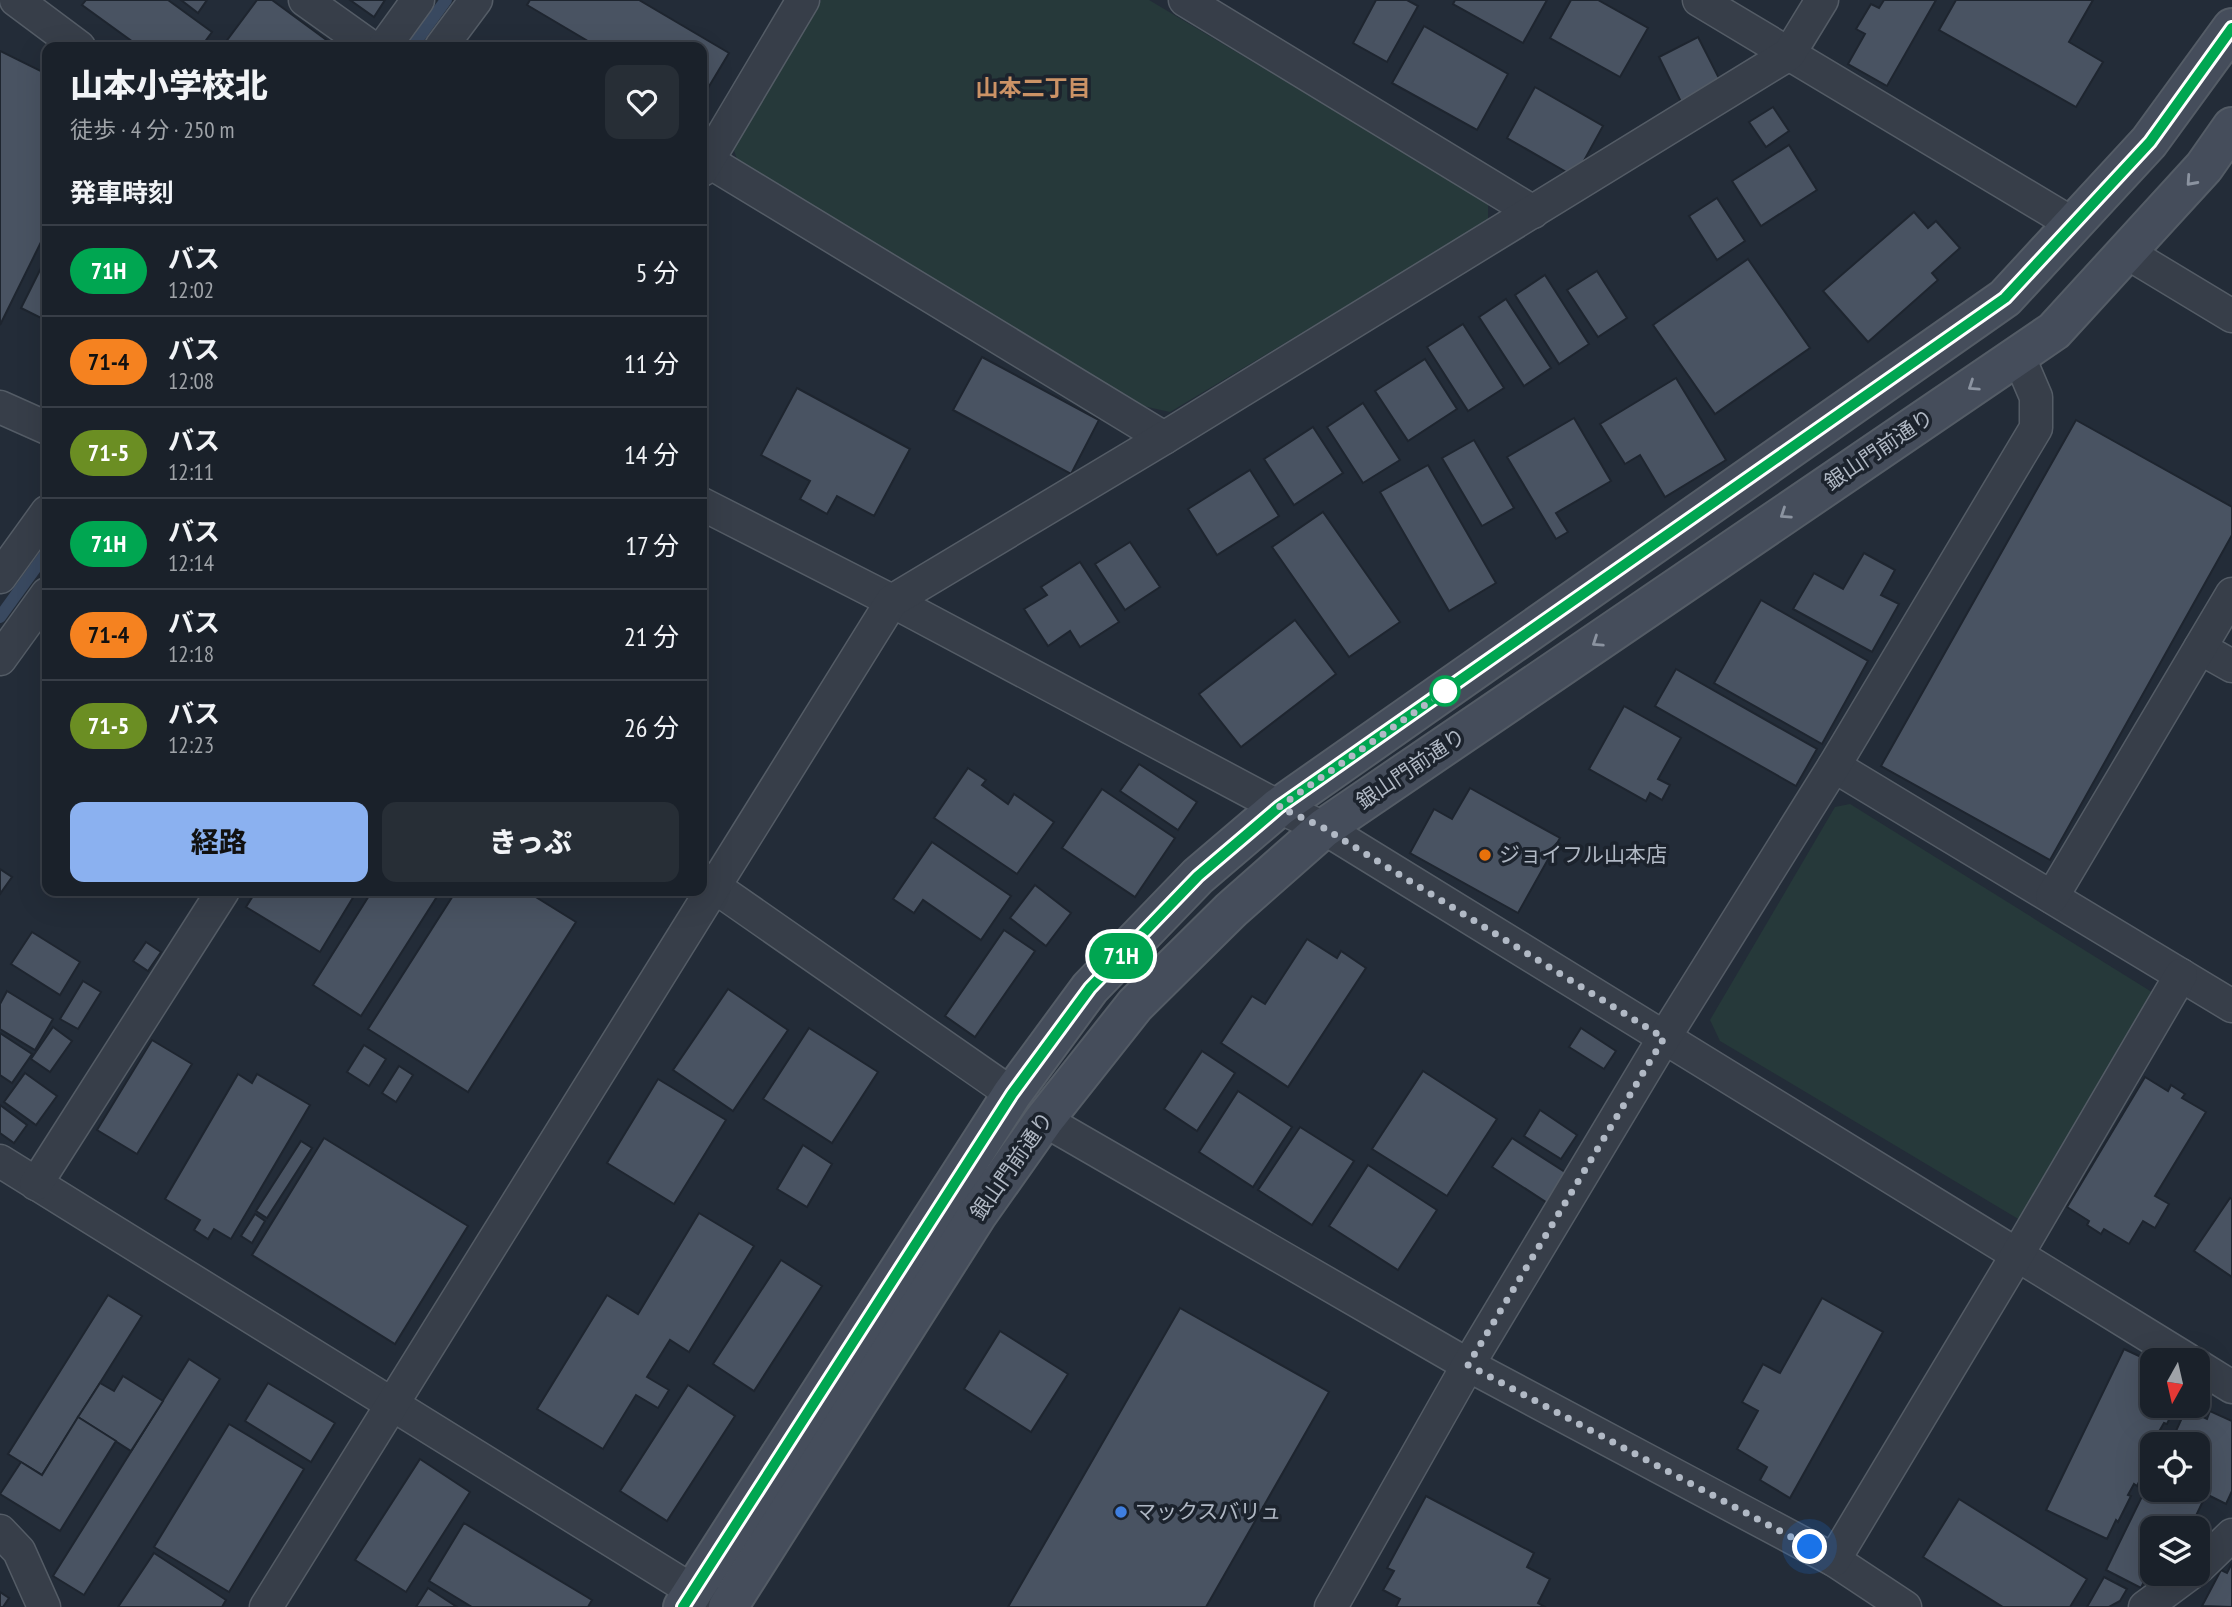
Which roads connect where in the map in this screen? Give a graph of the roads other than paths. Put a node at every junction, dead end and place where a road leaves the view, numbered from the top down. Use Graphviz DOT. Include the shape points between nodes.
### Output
graph roads {
  1 [pos="16,0"];
  2 [pos="305,0"];
  3 [pos="418,0"];
  4 [pos="477,0"];
  5 [pos="803,0"];
  6 [pos="1185,0"];
  7 [pos="1699,0"];
  8 [pos="1822,0"];
  9 [pos="2232,28"];
  10 [pos="72,42"];
  11 [pos="364,42"];
  12 [pos="388,42"];
  13 [pos="445,42"];
  14 [pos="1789,54"];
  15 [pos="2232,127"];
  16 [pos="707,163"];
  17 [pos="707,167"];
  18 [pos="1532,212"];
  19 [pos="2073,224"];
  20 [pos="2126,252"];
  21 [pos="2232,316"];
  22 [pos="2018,355"];
  23 [pos="0,407"];
  24 [pos="42,426"];
  25 [pos="1164,438"];
  26 [pos="707,507"];
  27 [pos="42,519"];
  28 [pos="0,577"];
  29 [pos="2232,594"];
  30 [pos="42,601"];
  31 [pos="892,601"];
  32 [pos="2200,648"];
  33 [pos="0,659"];
  34 [pos="2232,666"];
  35 [pos="1834,766"];
  36 [pos="1279,807"];
  37 [pos="1324,828"];
  38 [pos="708,882"];
  39 [pos="220,896"];
  40 [pos="700,896"];
  41 [pos="2052,897"];
  42 [pos="2181,975"];
  43 [pos="2232,1006"];
  44 [pos="1664,1038"];
  45 [pos="1012,1094"];
  46 [pos="1044,1120"];
  47 [pos="0,1161"];
  48 [pos="36,1184"];
  49 [pos="2017,1255"];
  50 [pos="2168,1348"];
  51 [pos="1468,1365"];
  52 [pos="2210,1373"];
  53 [pos="2232,1387"];
  54 [pos="392,1405"];
  55 [pos="0,1531"];
  56 [pos="2232,1535"];
  57 [pos="2210,1556"];
  58 [pos="1834,1560"];
  59 [pos="2173,1586"];
  60 [pos="698,1602"];
  61 [pos="44,1607"];
  62 [pos="266,1607"];
  63 [pos="728,1607"];
  64 [pos="1331,1607"];
  65 [pos="1906,1607"];
  66 [pos="2145,1607"];
  1 -- 10 [label="street"];
  2 -- 11 [label="street"];
  3 -- 12 [label="street"];
  4 -- 13 [label="street"];
  5 -- 16 [label="street"];
  6 -- 18 [label="street"];
  7 -- 14 [label="street"];
  8 -- 14 [label="street"];
  9 -- 19 [label="street, 銀山門前通り" via="2150,142"];
  14 -- 18 [label="street"];
  14 -- 19 [label="street"];
  15 -- 20 [label="street, 銀山門前通り, one-way" via="2204,167"];
  17 -- 25 [label="street"];
  18 -- 25 [label="street"];
  19 -- 36 [label="street, 銀山門前通り" via="2005,298"];
  20 -- 21 [label="street"];
  20 -- 22 [label="street, 銀山門前通り" via="2053,331"];
  22 -- 35 [label="street" via="2036,397 2036,428"];
  22 -- 37 [label="street, 銀山門前通り, one-way"];
  23 -- 24 [label="street"];
  25 -- 31 [label="street"];
  26 -- 31 [label="street"];
  27 -- 28 [label="street"];
  29 -- 32 [label="street"];
  30 -- 33 [label="street"];
  31 -- 36 [label="street"];
  31 -- 38 [label="street"];
  32 -- 34 [label="street"];
  32 -- 41 [label="street"];
  35 -- 41 [label="street"];
  35 -- 44 [label="street"];
  36 -- 37 [label="street"];
  36 -- 45 [label="street, 銀山門前通り" via="1198,876 1090,988"];
  37 -- 44 [label="street"];
  37 -- 46 [label="street, 銀山門前通り" via="1231,910 1135,1006"];
  38 -- 45 [label="street"];
  39 -- 48 [label="street"];
  40 -- 54 [label="street"];
  41 -- 42 [label="street"];
  42 -- 43 [label="street"];
  42 -- 49 [label="street"];
  44 -- 49 [label="street"];
  44 -- 51 [label="street"];
  45 -- 60 [label="street, 銀山門前通り"];
  46 -- 51 [label="street"];
  46 -- 63 [label="street, 銀山門前通り" via="977,1215"];
  47 -- 48 [label="street"];
  48 -- 54 [label="street"];
  49 -- 50 [label="street"];
  49 -- 58 [label="street"];
  51 -- 58 [label="street"];
  51 -- 64 [label="street"];
  52 -- 53 [label="street"];
  54 -- 60 [label="street"];
  54 -- 62 [label="street"];
  55 -- 61 [label="street" via="19,1551"];
  56 -- 57 [label="street"];
  58 -- 65 [label="street"];
  59 -- 66 [label="street"];
}
